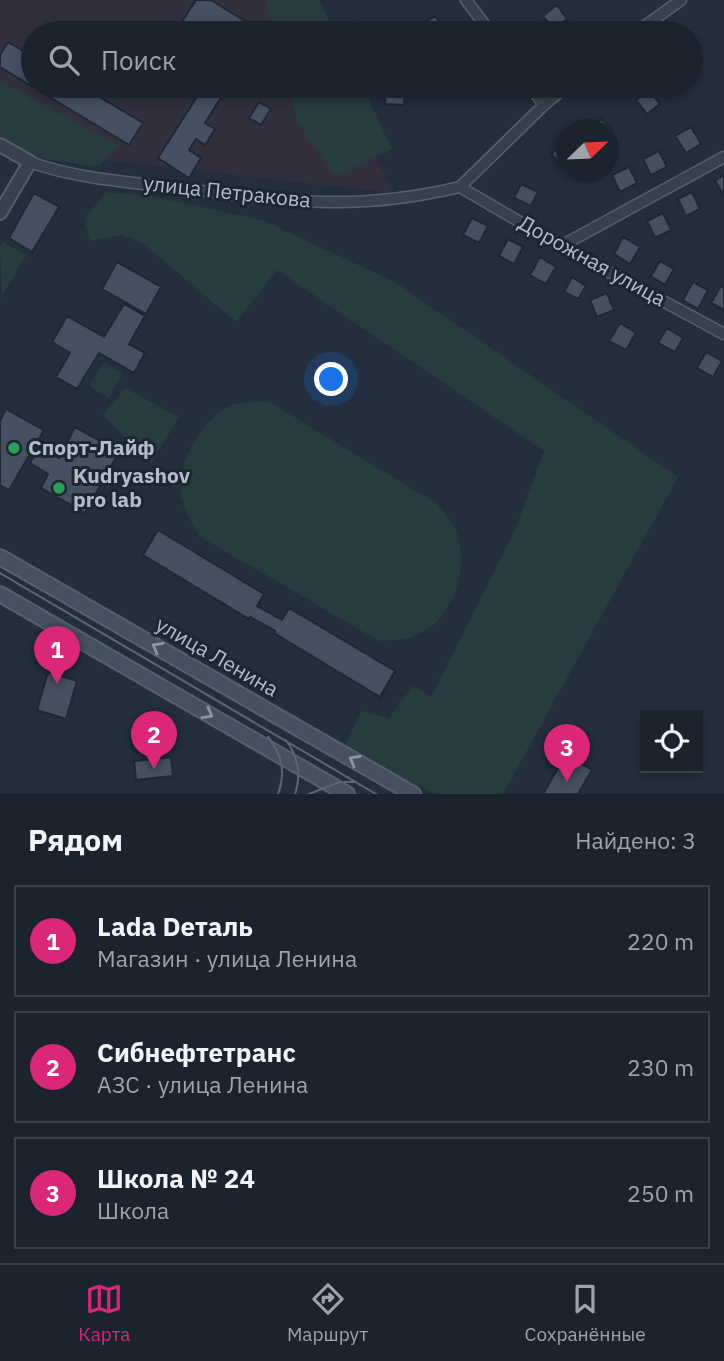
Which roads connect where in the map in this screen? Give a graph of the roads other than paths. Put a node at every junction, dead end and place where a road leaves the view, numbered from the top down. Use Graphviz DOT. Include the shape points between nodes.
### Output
graph roads {
  1 [pos="466,0"];
  2 [pos="681,0"];
  3 [pos="482,21"];
  4 [pos="652,21"];
  5 [pos="539,98"];
  6 [pos="552,98"];
  7 [pos="544,105"];
  8 [pos="0,145"];
  9 [pos="724,157"];
  10 [pos="30,162"];
  11 [pos="460,187"];
  12 [pos="0,213"];
  13 [pos="561,246"];
  14 [pos="724,334"];
  15 [pos="0,557"];
  16 [pos="0,594"];
  17 [pos="346,794"];
  18 [pos="413,794"];
  1 -- 3 [label="street"];
  2 -- 4 [label="street"];
  5 -- 7 [label="street"];
  6 -- 7 [label="street"];
  7 -- 11 [label="street"];
  8 -- 10 [label="street, улица Петракова"];
  9 -- 13 [label="street"];
  10 -- 11 [label="street, улица Петракова" via="60,173 328,202 423,196"];
  10 -- 12 [label="street"];
  11 -- 13 [label="street, Дорожная улица"];
  13 -- 14 [label="street, Дорожная улица"];
  18 -- 15 [label="main road, улица Ленина, one-way"];
  16 -- 17 [label="main road, one-way"];
}
